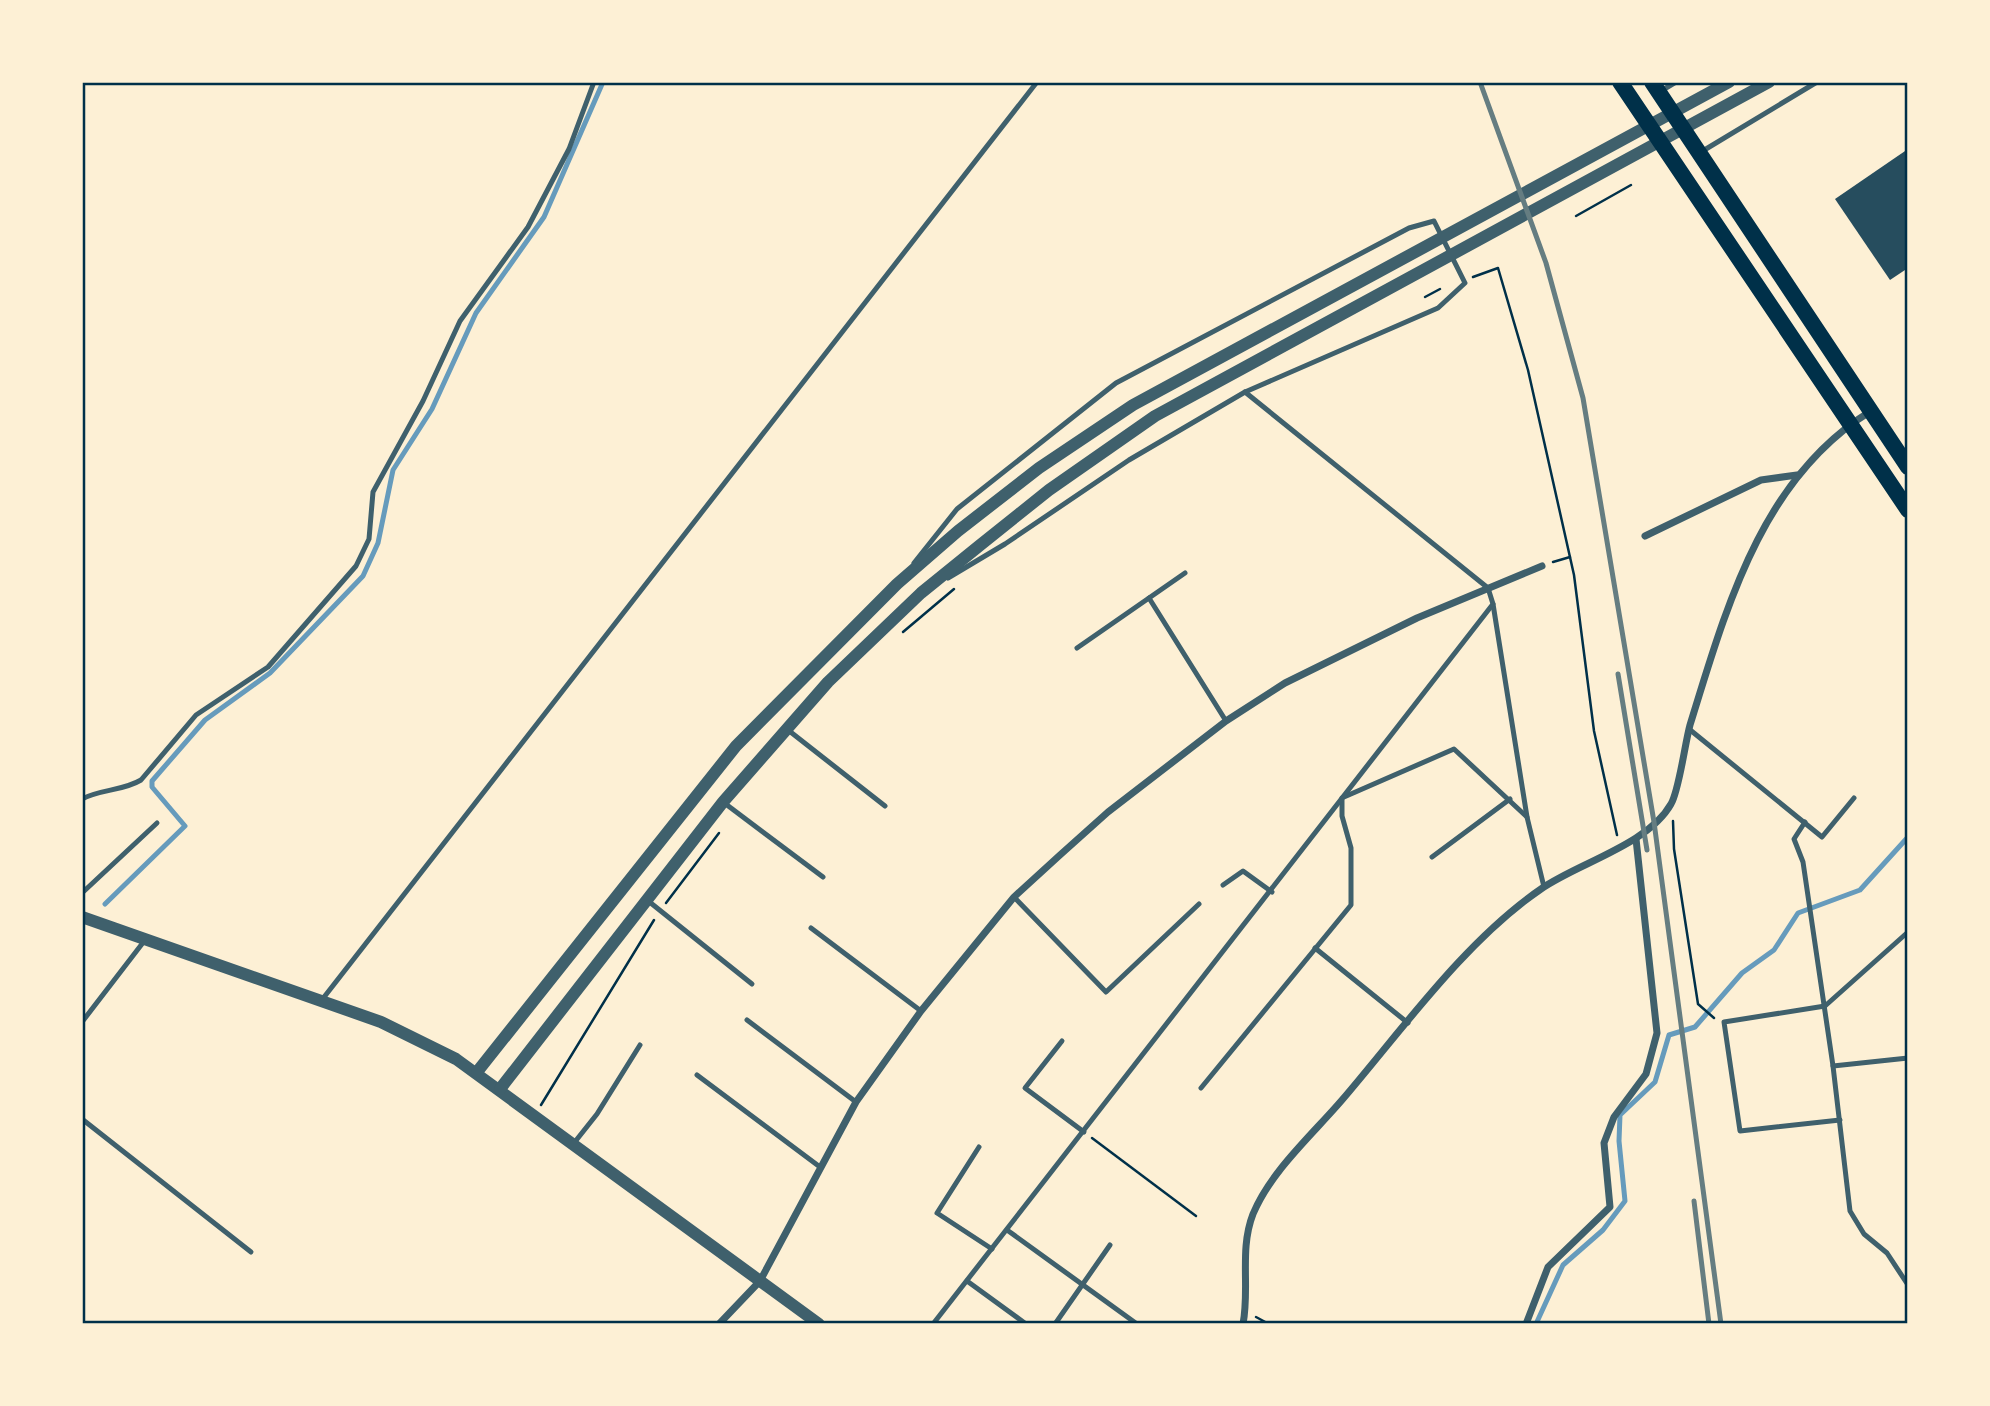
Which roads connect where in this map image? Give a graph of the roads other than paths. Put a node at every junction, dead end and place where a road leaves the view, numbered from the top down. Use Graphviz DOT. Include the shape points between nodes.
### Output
graph roads {
  1 [pos="594,82"];
  2 [pos="1037,82"];
  3 [pos="1620,82"];
  4 [pos="1676,82"];
  5 [pos="1729,82"];
  6 [pos="1769,82"];
  7 [pos="1817,82"];
  8 [pos="1655,87"];
  9 [pos="1698,154"];
  10 [pos="1245,392"];
  11 [pos="1872,411"];
  12 [pos="1850,424"];
  13 [pos="1908,467"];
  14 [pos="1797,475"];
  15 [pos="1908,510"];
  16 [pos="1644,536"];
  17 [pos="1542,566"];
  18 [pos="1185,573"];
  19 [pos="897,584"];
  20 [pos="1488,588"];
  21 [pos="921,593"];
  22 [pos="1149,598"];
  23 [pos="1493,604"];
  24 [pos="1077,648"];
  25 [pos="1226,721"];
  26 [pos="787,729"];
  27 [pos="1689,729"];
  28 [pos="1342,798"];
  29 [pos="1854,798"];
  30 [pos="82,799"];
  31 [pos="1510,799"];
  32 [pos="723,802"];
  33 [pos="885,806"];
  34 [pos="1527,817"];
  35 [pos="1805,822"];
  36 [pos="157,823"];
  37 [pos="1636,839"];
  38 [pos="1432,857"];
  39 [pos="823,877"];
  40 [pos="1223,885"];
  41 [pos="1544,887"];
  42 [pos="1272,892"];
  43 [pos="82,893"];
  44 [pos="1014,897"];
  45 [pos="647,900"];
  46 [pos="1199,904"];
  47 [pos="82,917"];
  48 [pos="811,928"];
  49 [pos="1908,932"];
  50 [pos="145,940"];
  51 [pos="1315,948"];
  52 [pos="752,984"];
  53 [pos="321,1001"];
  54 [pos="1825,1006"];
  55 [pos="921,1011"];
  56 [pos="747,1020"];
  57 [pos="82,1022"];
  58 [pos="1408,1023"];
  59 [pos="1062,1041"];
  60 [pos="640,1045"];
  61 [pos="1908,1058"];
  62 [pos="1833,1066"];
  63 [pos="477,1072"];
  64 [pos="697,1076"];
  65 [pos="1201,1088"];
  66 [pos="500,1089"];
  67 [pos="856,1102"];
  68 [pos="82,1119"];
  69 [pos="1840,1120"];
  70 [pos="1084,1132"];
  71 [pos="572,1145"];
  72 [pos="979,1147"];
  73 [pos="820,1167"];
  74 [pos="1007,1230"];
  75 [pos="1110,1245"];
  76 [pos="992,1249"];
  77 [pos="251,1252"];
  78 [pos="967,1281"];
  79 [pos="760,1282"];
  80 [pos="1083,1284"];
  81 [pos="1908,1285"];
  82 [pos="719,1324"];
  83 [pos="819,1324"];
  84 [pos="933,1324"];
  85 [pos="1026,1324"];
  86 [pos="1055,1324"];
  87 [pos="1138,1324"];
  88 [pos="1243,1324"];
  89 [pos="1526,1324"];
  1 -- 30 [label="lane" via="569,149 528,227 460,321 373,492 369,539 356,566 268,667 196,715 141,780"];
  2 -- 53 [label="lane"];
  3 -- 12 [label="main road"];
  4 -- 8 [label="lane"];
  5 -- 19 [label="street" via="1133,405 1039,468"];
  6 -- 21 [label="street" via="1155,416 1049,490"];
  7 -- 9 [label="lane"];
  8 -- 9 [label="main road"];
  9 -- 11 [label="main road"];
  10 -- 19 [label="lane" via="1438,308 1454,295 1465,283 1434,221 1409,228 1116,383 957,509"];
  10 -- 20 [label="lane"];
  10 -- 21 [label="lane"];
  11 -- 12 [label="street"];
  11 -- 13 [label="main road"];
  12 -- 14 [label="street"];
  12 -- 15 [label="main road"];
  14 -- 16 [label="street" via="1761,480"];
  14 -- 27 [label="street" via="1748,556"];
  17 -- 20 [label="street"];
  18 -- 22 [label="lane"];
  19 -- 63 [label="street" via="736,746"];
  20 -- 23 [label="lane"];
  20 -- 25 [label="street" via="1350,650"];
  21 -- 26 [label="street" via="828,682"];
  22 -- 24 [label="lane"];
  22 -- 25 [label="lane"];
  23 -- 28 [label="lane"];
  23 -- 34 [label="lane"];
  25 -- 44 [label="street" via="1108,812"];
  26 -- 32 [label="street"];
  26 -- 33 [label="lane"];
  27 -- 35 [label="lane"];
  27 -- 37 [label="street" via="1672,803"];
  28 -- 31 [label="lane" via="1454,748"];
  28 -- 42 [label="lane"];
  28 -- 51 [label="lane" via="1351,848 1351,905"];
  29 -- 35 [label="lane" via="1822,837"];
  31 -- 34 [label="lane"];
  31 -- 38 [label="lane"];
  32 -- 39 [label="lane"];
  32 -- 45 [label="street"];
  34 -- 41 [label="lane"];
  35 -- 54 [label="lane" via="1794,839 1803,862"];
  36 -- 43 [label="lane"];
  37 -- 41 [label="street"];
  37 -- 89 [label="street" via="1657,1033 1646,1074 1614,1117 1604,1143 1610,1206 1548,1267"];
  40 -- 42 [label="lane" via="1243,870"];
  41 -- 58 [label="street" via="1497,921"];
  42 -- 70 [label="lane"];
  44 -- 46 [label="lane" via="1106,992"];
  44 -- 55 [label="street"];
  45 -- 52 [label="lane"];
  45 -- 66 [label="street"];
  47 -- 50 [label="street"];
  48 -- 55 [label="lane"];
  49 -- 54 [label="lane"];
  50 -- 53 [label="street"];
  50 -- 57 [label="lane"];
  51 -- 58 [label="lane"];
  51 -- 65 [label="lane"];
  53 -- 63 [label="street" via="381,1022"];
  54 -- 62 [label="lane"];
  54 -- 69 [label="lane" via="1724,1022 1740,1131"];
  55 -- 67 [label="street"];
  56 -- 67 [label="lane"];
  58 -- 88 [label="street" via="1283,1168 1252,1216"];
  59 -- 70 [label="lane" via="1025,1088"];
  60 -- 71 [label="lane"];
  61 -- 62 [label="lane"];
  62 -- 69 [label="lane"];
  63 -- 66 [label="street"];
  64 -- 73 [label="lane"];
  66 -- 71 [label="street"];
  67 -- 73 [label="street"];
  68 -- 77 [label="lane"];
  69 -- 81 [label="lane" via="1850,1211"];
  70 -- 74 [label="lane"];
  71 -- 79 [label="street"];
  72 -- 76 [label="lane" via="937,1213"];
  73 -- 79 [label="street"];
  74 -- 76 [label="lane"];
  74 -- 80 [label="lane"];
  75 -- 80 [label="lane"];
  76 -- 78 [label="lane"];
  78 -- 84 [label="lane"];
  78 -- 85 [label="lane"];
  79 -- 82 [label="street"];
  79 -- 83 [label="street"];
  80 -- 86 [label="lane"];
  80 -- 87 [label="lane"];
}
